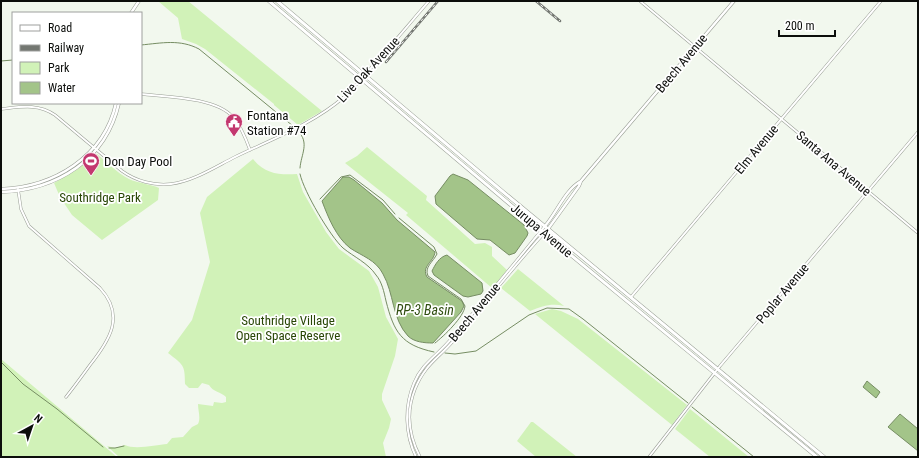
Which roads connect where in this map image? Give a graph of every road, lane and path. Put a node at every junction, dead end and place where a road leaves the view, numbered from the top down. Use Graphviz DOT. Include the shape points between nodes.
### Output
graph roads {
  1 [pos="136,1"];
  2 [pos="139,1"];
  3 [pos="269,1"];
  4 [pos="277,1"];
  5 [pos="429,1"];
  6 [pos="640,1"];
  7 [pos="734,1"];
  8 [pos="881,1"];
  9 [pos="134,7"];
  10 [pos="132,12"];
  11 [pos="695,47"];
  12 [pos="365,75"];
  13 [pos="362,79"];
  14 [pos="142,94"];
  15 [pos="116,104"];
  16 [pos="120,104"];
  17 [pos="1,110"];
  18 [pos="782,119"];
  19 [pos="918,132"];
  20 [pos="95,149"];
  21 [pos="250,150"];
  22 [pos="1,189"];
  23 [pos="18,189"];
  24 [pos="868,191"];
  25 [pos="1,192"];
  26 [pos="546,228"];
  27 [pos="543,232"];
  28 [pos="918,233"];
  29 [pos="631,297"];
  30 [pos="718,369"];
  31 [pos="715,373"];
  32 [pos="66,397"];
  33 [pos="416,457"];
  34 [pos="420,457"];
  35 [pos="649,457"];
  36 [pos="817,457"];
  37 [pos="824,457"];
  1 -- 9 [label="main road"];
  2 -- 9 [label="main road"];
  3 -- 13 [label="main road, Jurupa Avenue"];
  4 -- 12 [label="main road, Jurupa Avenue"];
  5 -- 12 [label="street, Live Oak Avenue"];
  6 -- 11 [label="street, Santa Ana Avenue"];
  7 -- 11 [label="main road, Beech Avenue"];
  8 -- 18 [label="street, Elm Avenue"];
  9 -- 10 [label="main road"];
  11 -- 18 [label="street, Santa Ana Avenue"];
  11 -- 26 [label="main road, Beech Avenue" via="581,181"];
  12 -- 13 [label="street, Live Oak Avenue"];
  12 -- 26 [label="main road, Jurupa Avenue"];
  13 -- 21 [label="street, Live Oak Avenue" via="330,108"];
  13 -- 27 [label="main road, Jurupa Avenue"];
  14 -- 21 [label="street" via="198,100 216,105 234,119"];
  15 -- 20 [label="main road" via="109,124"];
  16 -- 20 [label="main road" via="108,133"];
  17 -- 20 [label="street, Live Oak Avenue" via="30,106 46,110"];
  18 -- 24 [label="street, Santa Ana Avenue"];
  18 -- 29 [label="street, Elm Avenue"];
  19 -- 24 [label="street, Poplar Avenue"];
  20 -- 21 [label="street, Live Oak Avenue" via="131,177 149,183 163,184 186,180"];
  20 -- 23 [label="main road" via="64,172"];
  22 -- 23 [label="main road"];
  23 -- 25 [label="main road"];
  23 -- 32 [label="street" via="22,213 29,226 97,285 106,296 112,311 112,327 107,343"];
  24 -- 28 [label="street, Santa Ana Avenue"];
  24 -- 30 [label="street, Poplar Avenue"];
  26 -- 27 [label="street, Beech Avenue"];
  26 -- 29 [label="main road, Jurupa Avenue"];
  27 -- 31 [label="main road, Jurupa Avenue"];
  27 -- 33 [label="street, Beech Avenue" via="417,376 410,394 407,419"];
  27 -- 34 [label="street, Beech Avenue" via="419,380 412,398 410,420 414,443"];
  29 -- 30 [label="main road, Jurupa Avenue"];
  30 -- 31 [label="street, Poplar Avenue"];
  30 -- 37 [label="main road, Jurupa Avenue"];
  31 -- 35 [label="street, Poplar Avenue"];
  31 -- 36 [label="main road, Jurupa Avenue"];
}
